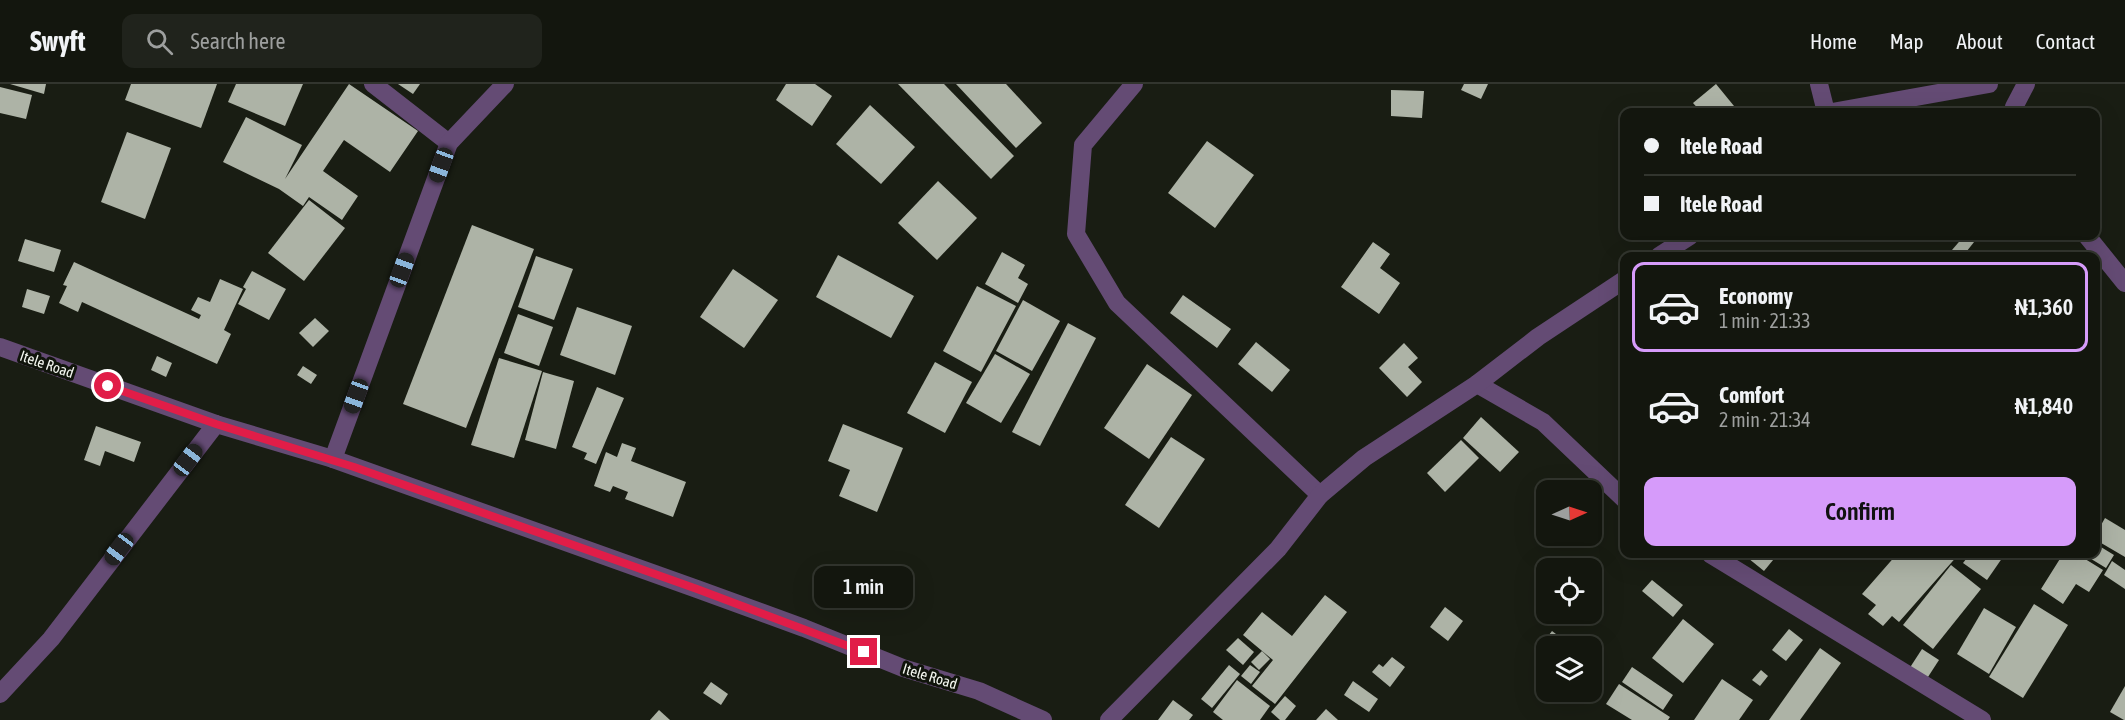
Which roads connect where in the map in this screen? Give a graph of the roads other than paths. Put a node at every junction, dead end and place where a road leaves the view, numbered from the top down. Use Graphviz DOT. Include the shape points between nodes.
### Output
graph roads {
  1 [pos="373,84"];
  2 [pos="505,84"];
  3 [pos="1134,84"];
  4 [pos="1819,84"];
  5 [pos="1989,84"];
  6 [pos="2026,84"];
  7 [pos="1825,108"];
  8 [pos="1854,108"];
  9 [pos="2014,108"];
  10 [pos="449,144"];
  11 [pos="1684,240"];
  12 [pos="2090,240"];
  13 [pos="1665,252"];
  14 [pos="2100,252"];
  15 [pos="2100,252"];
  16 [pos="1620,283"];
  17 [pos="2125,283"];
  18 [pos="0,347"];
  19 [pos="1477,384"];
  20 [pos="216,424"];
  21 [pos="333,459"];
  22 [pos="1320,495"];
  23 [pos="1620,495"];
  24 [pos="1717,558"];
  25 [pos="0,694"];
  26 [pos="1043,720"];
  27 [pos="1109,720"];
  28 [pos="1983,720"];
  1 -- 10 [label="street"];
  2 -- 10 [label="street"];
  3 -- 22 [label="street" via="1083,145 1076,234 1117,303"];
  4 -- 7 [label="street"];
  5 -- 8 [label="street"];
  6 -- 9 [label="street"];
  10 -- 21 [label="street"];
  11 -- 13 [label="street"];
  12 -- 14 [label="street"];
  15 -- 17 [label="street"];
  16 -- 19 [label="street" via="1538,337"];
  18 -- 20 [label="street, Itele Road"];
  19 -- 22 [label="street" via="1364,458"];
  19 -- 23 [label="street" via="1543,422"];
  20 -- 21 [label="street, Itele Road"];
  20 -- 25 [label="street" via="51,639"];
  21 -- 26 [label="street, Itele Road" via="772,616 903,668 979,691"];
  22 -- 27 [label="street" via="1278,549"];
  24 -- 28 [label="street"];
}
